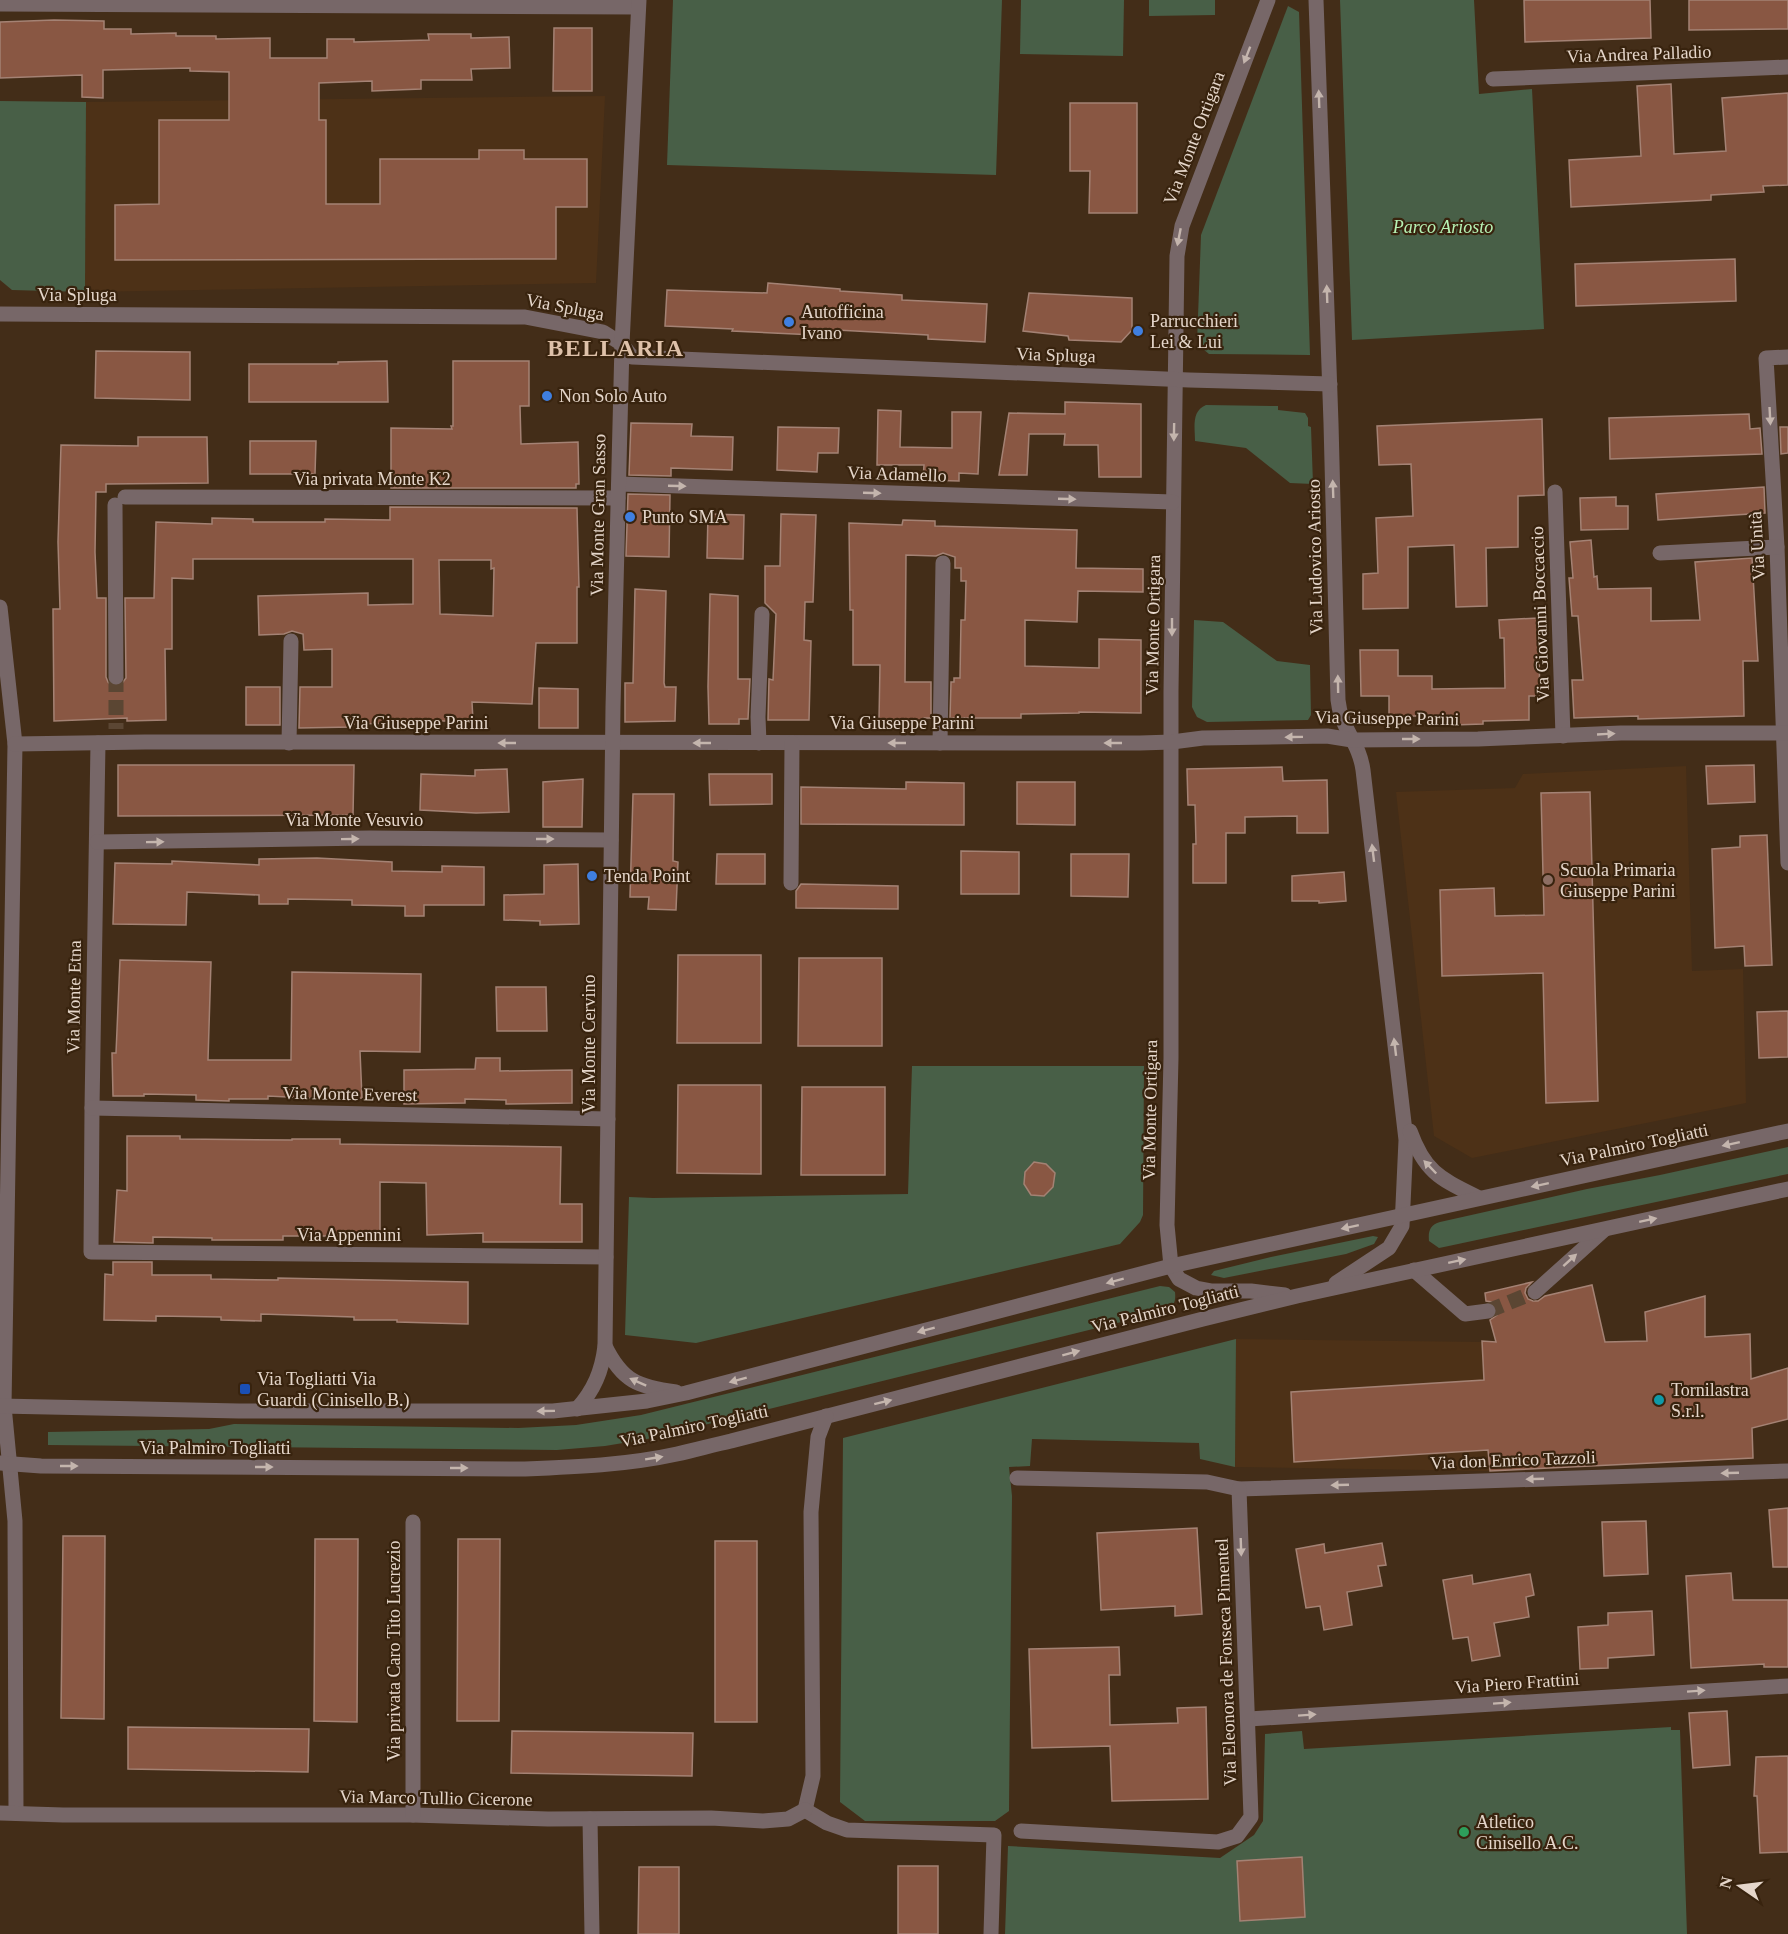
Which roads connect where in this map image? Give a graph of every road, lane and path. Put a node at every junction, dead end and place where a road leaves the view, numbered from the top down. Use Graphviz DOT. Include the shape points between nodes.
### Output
graph roads {
  1 [pos="1268,0"];
  2 [pos="1316,0"];
  3 [pos="638,3"];
  4 [pos="0,4"];
  5 [pos="1788,67"];
  6 [pos="1493,79"];
  7 [pos="0,314"];
  8 [pos="622,345"];
  9 [pos="1788,357"];
  10 [pos="1175,380"];
  11 [pos="1330,384"];
  12 [pos="618,491"];
  13 [pos="1555,492"];
  14 [pos="1173,502"];
  15 [pos="1777,547"];
  16 [pos="1660,552"];
  17 [pos="943,563"];
  18 [pos="0,607"];
  19 [pos="762,614"];
  20 [pos="291,641"];
  21 [pos="116,677"];
  22 [pos="1785,733"];
  23 [pos="1563,736"];
  24 [pos="1352,740"];
  25 [pos="1172,742"];
  26 [pos="98,743"];
  27 [pos="290,743"];
  28 [pos="613,743"];
  29 [pos="759,743"];
  30 [pos="792,743"];
  31 [pos="940,743"];
  32 [pos="15,744"];
  33 [pos="611,840"];
  34 [pos="97,842"];
  35 [pos="1788,863"];
  36 [pos="791,883"];
  37 [pos="6,908"];
  38 [pos="1402,1105"];
  39 [pos="92,1108"];
  40 [pos="608,1119"];
  41 [pos="1788,1131"];
  42 [pos="1788,1189"];
  43 [pos="1479,1198"];
  44 [pos="1403,1216"];
  45 [pos="1605,1229"];
  46 [pos="91,1252"];
  47 [pos="606,1257"];
  48 [pos="1171,1266"];
  49 [pos="1414,1270"];
  50 [pos="1329,1289"];
  51 [pos="1535,1292"];
  52 [pos="1297,1296"];
  53 [pos="1488,1311"];
  54 [pos="605,1346"];
  55 [pos="686,1393"];
  56 [pos="2,1406"];
  57 [pos="577,1409"];
  58 [pos="826,1416"];
  59 [pos="5,1464"];
  60 [pos="1788,1471"];
  61 [pos="1017,1478"];
  62 [pos="1239,1489"];
  63 [pos="413,1522"];
  64 [pos="1788,1686"];
  65 [pos="1249,1719"];
  66 [pos="805,1810"];
  67 [pos="8,1813"];
  68 [pos="413,1815"];
  69 [pos="590,1819"];
  70 [pos="1021,1831"];
  71 [pos="592,1934"];
  72 [pos="991,1934"];
  1 -- 10 [label="street, Via Monte Ortigara, one-way" via="1178,241"];
  11 -- 2 [label="street, Via Ludovico Ariosto, one-way"];
  3 -- 4 [label="street"];
  3 -- 8 [label="street, Via Monte Gran Sasso"];
  5 -- 6 [label="street, Via Andrea Palladio"];
  7 -- 8 [label="street, Via Spluga" via="525,317 603,332"];
  8 -- 10 [label="street, Via Spluga" via="632,357"];
  8 -- 12 [label="street, Via Monte Gran Sasso"];
  9 -- 15 [label="street, Via Unità, one-way" via="1766,358"];
  10 -- 11 [label="street, Via Spluga"];
  10 -- 14 [label="street, Via Monte Ortigara, one-way"];
  24 -- 11 [label="street, Via Ludovico Ariosto, one-way" via="1343,724 1338,700"];
  12 -- 14 [label="street, Via Adamello, one-way"];
  12 -- 21 [label="street, Via privata Monte K2" via="120,501"];
  12 -- 28 [label="street, Via Monte Gran Sasso"];
  13 -- 23 [label="street, Via Giovanni Boccaccio"];
  14 -- 25 [label="street, Via Monte Ortigara, one-way"];
  15 -- 16 [label="street"];
  15 -- 22 [label="street, Via Unità"];
  17 -- 31 [label="street"];
  18 -- 32 [label="street, Via Marco Tullio Cicerone"];
  19 -- 29 [label="street"];
  20 -- 27 [label="street"];
  23 -- 22 [label="street, Via Giuseppe Parini, one-way"];
  22 -- 35 [label="street, Via Unità"];
  24 -- 23 [label="street, Via Giuseppe Parini, one-way"];
  24 -- 25 [label="street, Via Giuseppe Parini, one-way" via="1327,736"];
  38 -- 24 [label="street, Via Ludovico Ariosto, one-way" via="1363,770"];
  25 -- 31 [label="street, Via Giuseppe Parini, one-way"];
  25 -- 48 [label="street, Via Monte Ortigara" via="1167,1225"];
  26 -- 27 [label="street, Via Giuseppe Parini" via="116,736"];
  26 -- 32 [label="street, Via Giuseppe Parini"];
  26 -- 34 [label="street, Via Monte Etna"];
  28 -- 27 [label="street, Via Giuseppe Parini, one-way"];
  29 -- 28 [label="street, Via Giuseppe Parini, one-way"];
  28 -- 33 [label="street, Via Monte Cervino"];
  29 -- 30 [label="street, Via Giuseppe Parini"];
  31 -- 30 [label="street, Via Giuseppe Parini, one-way"];
  30 -- 36 [label="street"];
  32 -- 37 [label="street, Via Marco Tullio Cicerone"];
  34 -- 33 [label="street, Via Monte Vesuvio, one-way"];
  33 -- 40 [label="street, Via Monte Cervino"];
  34 -- 39 [label="street, Via Monte Etna"];
  37 -- 56 [label="street, Via Marco Tullio Cicerone"];
  43 -- 38 [label="street, Via Ludovico Ariosto, one-way" via="1446,1182 1425,1164"];
  38 -- 44 [label="street, Via Ludovico Ariosto" via="1407,1154"];
  39 -- 40 [label="street, Via Monte Everest"];
  39 -- 46 [label="street, Via Monte Etna"];
  40 -- 47 [label="street, Via Monte Cervino"];
  41 -- 43 [label="street, Via Palmiro Togliatti, one-way"];
  45 -- 42 [label="street, Via Palmiro Togliatti, one-way"];
  43 -- 44 [label="street, Via Palmiro Togliatti"];
  44 -- 48 [label="street, Via Palmiro Togliatti, one-way"];
  44 -- 50 [label="street, Via Ludovico Ariosto" via="1402,1226 1389,1248"];
  49 -- 45 [label="street, Via Palmiro Togliatti, one-way"];
  51 -- 45 [label="street, one-way"];
  46 -- 47 [label="street, Via Appennini"];
  47 -- 54 [label="street, Via Monte Cervino"];
  48 -- 52 [label="street, Via Palmiro Togliatti" via="1184,1282 1204,1290"];
  48 -- 55 [label="street, Via Palmiro Togliatti, one-way"];
  49 -- 50 [label="street, Via Palmiro Togliatti"];
  49 -- 53 [label="street" via="1466,1314"];
  50 -- 52 [label="street, Via Palmiro Togliatti"];
  58 -- 52 [label="street, Via Palmiro Togliatti, one-way"];
  55 -- 54 [label="street, one-way" via="648,1387 628,1378 617,1368"];
  54 -- 57 [label="street, Via Monte Cervino" via="596,1383"];
  55 -- 57 [label="street, Via Palmiro Togliatti"];
  57 -- 56 [label="street, Via Palmiro Togliatti, one-way" via="239,1411"];
  56 -- 59 [label="street, Via Marco Tullio Cicerone"];
  59 -- 58 [label="street, Via Palmiro Togliatti, one-way" via="559,1468 675,1454"];
  58 -- 66 [label="street" via="818,1437 811,1512 813,1776"];
  59 -- 67 [label="street, Via Marco Tullio Cicerone" via="15,1521"];
  60 -- 62 [label="street, Via don Enrico Tazzoli, one-way"];
  61 -- 62 [label="street" via="1207,1482"];
  62 -- 65 [label="street, Via Eleonora de Fonseca Pimentel, one-way"];
  63 -- 68 [label="street, Via privata Caro Tito Lucrezio"];
  65 -- 64 [label="street, Via Piero Frattini, one-way"];
  65 -- 70 [label="street, Via Eleonora de Fonseca Pimentel" via="1251,1817 1237,1836 1218,1842"];
  66 -- 69 [label="street, Via Marco Tullio Cicerone" via="788,1819 763,1821"];
  66 -- 72 [label="street" via="847,1830 994,1835"];
  67 -- 68 [label="street, Via Marco Tullio Cicerone"];
  68 -- 69 [label="street, Via Marco Tullio Cicerone"];
  69 -- 71 [label="street"];
}
